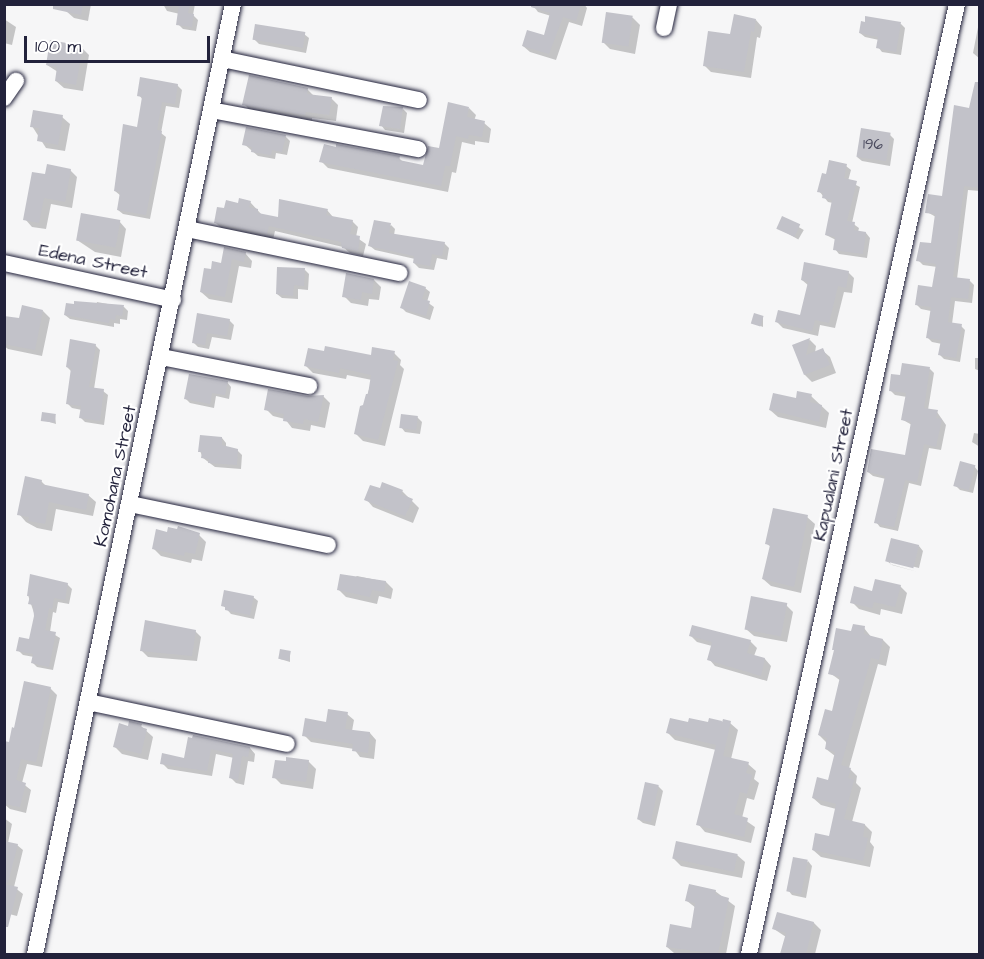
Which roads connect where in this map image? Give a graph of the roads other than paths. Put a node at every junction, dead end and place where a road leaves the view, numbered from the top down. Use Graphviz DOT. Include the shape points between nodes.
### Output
graph roads {
  1 [pos="233,4"];
  2 [pos="669,4"];
  3 [pos="957,4"];
  4 [pos="664,28"];
  5 [pos="222,59"];
  6 [pos="16,81"];
  7 [pos="4,98"];
  8 [pos="419,100"];
  9 [pos="211,110"];
  10 [pos="418,149"];
  11 [pos="187,229"];
  12 [pos="4,263"];
  13 [pos="399,273"];
  14 [pos="172,300"];
  15 [pos="161,357"];
  16 [pos="309,386"];
  17 [pos="130,504"];
  18 [pos="328,545"];
  19 [pos="88,702"];
  20 [pos="287,744"];
  21 [pos="35,954"];
  22 [pos="749,954"];
  1 -- 5 [label="street, Komohana Street"];
  2 -- 4 [label="street"];
  3 -- 22 [label="street, Kapualani Street"];
  5 -- 8 [label="street"];
  5 -- 9 [label="street, Komohana Street"];
  6 -- 7 [label="street"];
  9 -- 10 [label="street"];
  9 -- 11 [label="street, Komohana Street"];
  11 -- 13 [label="street"];
  11 -- 14 [label="street, Komohana Street"];
  12 -- 14 [label="street, Edena Street"];
  14 -- 15 [label="street, Komohana Street"];
  15 -- 16 [label="street"];
  15 -- 17 [label="street, Komohana Street"];
  17 -- 18 [label="street"];
  17 -- 19 [label="street, Komohana Street"];
  19 -- 20 [label="street"];
  19 -- 21 [label="street, Komohana Street"];
}
